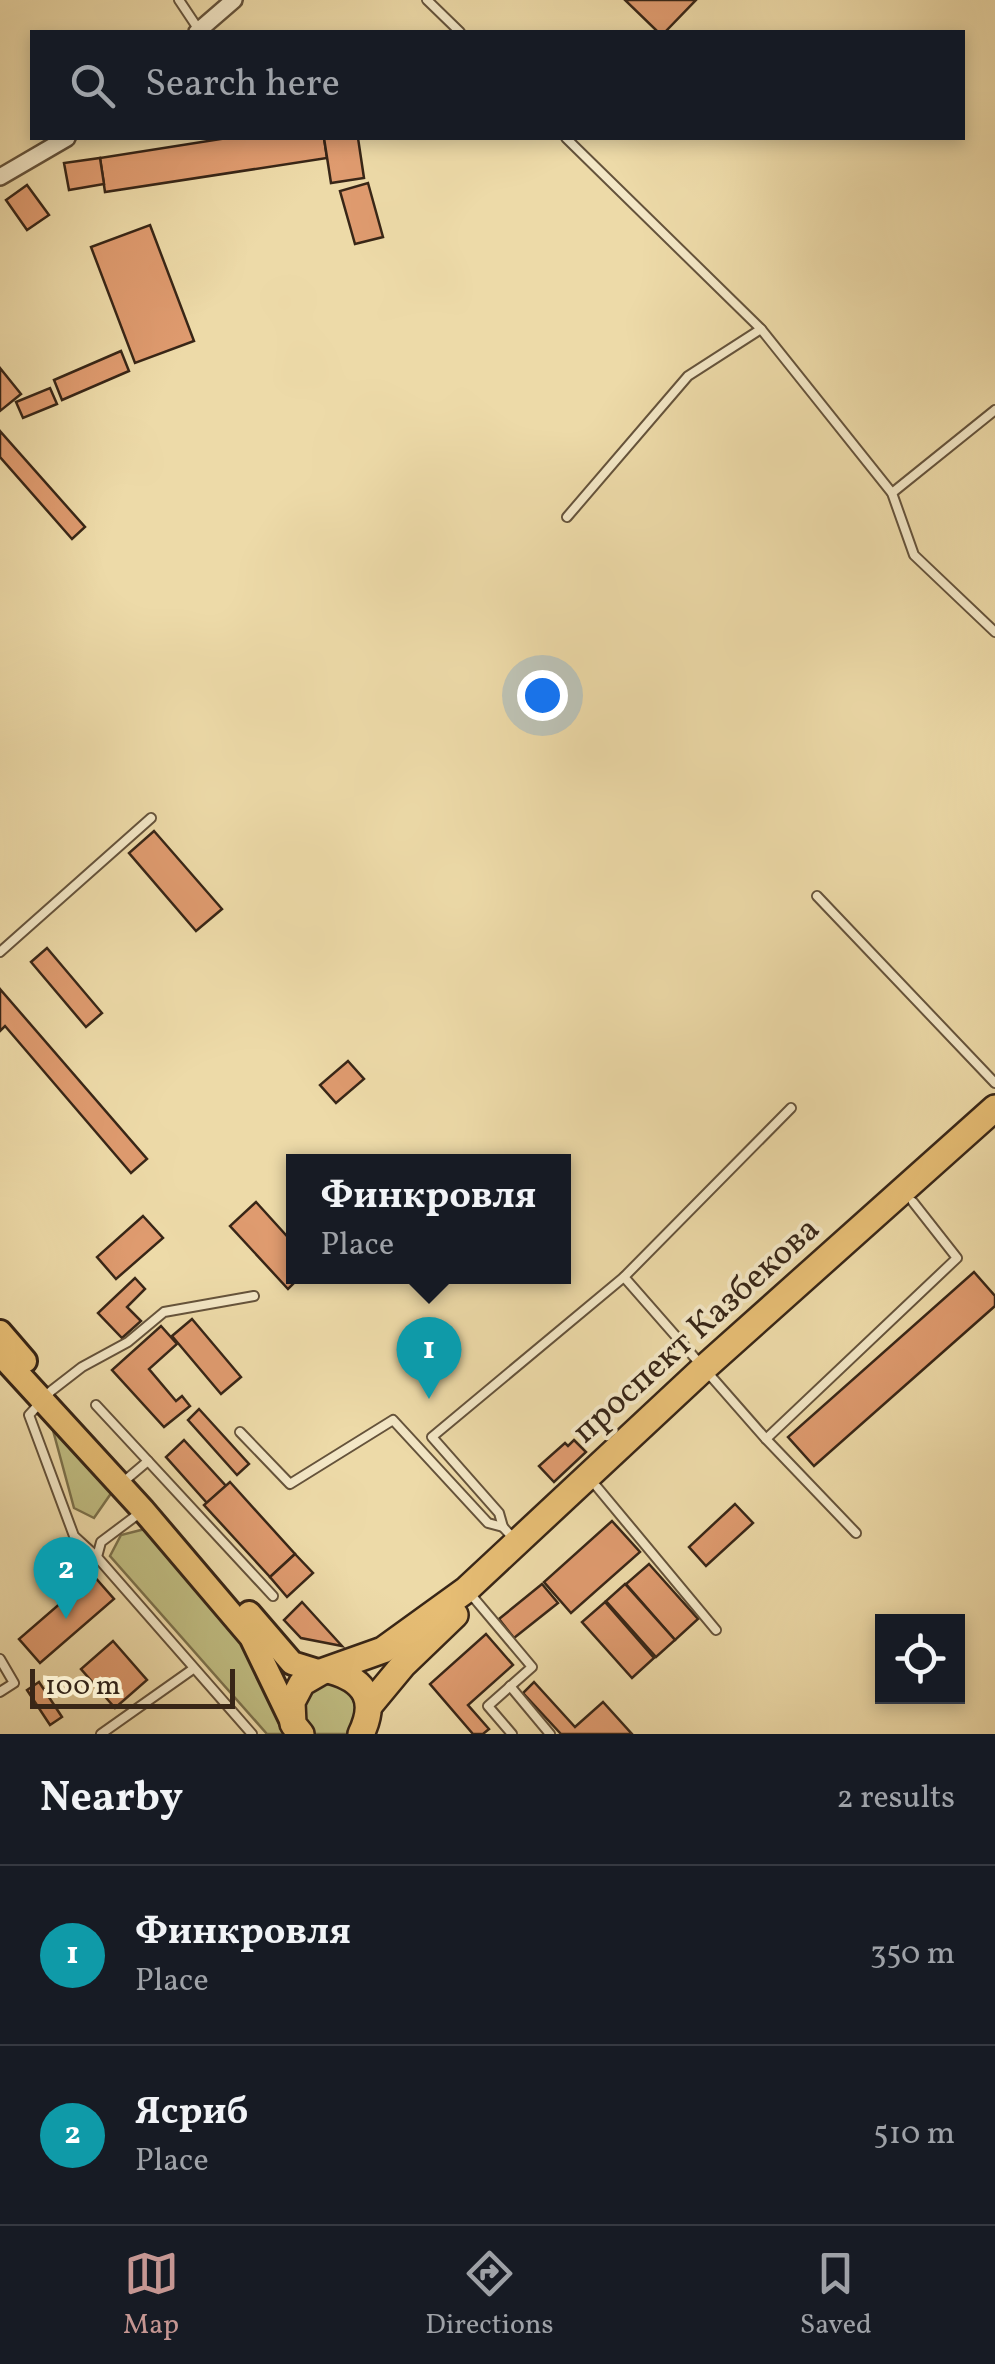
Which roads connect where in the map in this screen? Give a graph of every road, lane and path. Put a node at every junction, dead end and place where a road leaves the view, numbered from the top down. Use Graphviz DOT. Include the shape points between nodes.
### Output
graph roads {
  1 [pos="179,0"];
  2 [pos="234,0"];
  3 [pos="427,0"];
  4 [pos="197,30"];
  5 [pos="199,30"];
  6 [pos="458,30"];
  7 [pos="64,140"];
  8 [pos="568,140"];
  9 [pos="0,177"];
  10 [pos="760,329"];
  11 [pos="995,410"];
  12 [pos="892,493"];
  13 [pos="566,516"];
  14 [pos="995,632"];
  15 [pos="151,818"];
  16 [pos="817,896"];
  17 [pos="0,952"];
  18 [pos="995,1083"];
  19 [pos="791,1108"];
  20 [pos="995,1108"];
  21 [pos="995,1128"];
  22 [pos="912,1202"];
  23 [pos="624,1277"];
  24 [pos="254,1296"];
  25 [pos="0,1332"];
  26 [pos="0,1354"];
  27 [pos="709,1374"];
  28 [pos="45,1395"];
  29 [pos="96,1405"];
  30 [pos="240,1432"];
  31 [pos="766,1439"];
  32 [pos="148,1461"];
  33 [pos="124,1482"];
  34 [pos="597,1486"];
  35 [pos="147,1507"];
  36 [pos="856,1532"];
  37 [pos="510,1535"];
  38 [pos="97,1557"];
  39 [pos="274,1596"];
  40 [pos="459,1605"];
  41 [pos="716,1630"];
  42 [pos="0,1659"];
  43 [pos="193,1669"];
  44 [pos="327,1671"];
  45 [pos="510,1686"];
  46 [pos="0,1692"];
  47 [pos="369,1723"];
  48 [pos="297,1729"];
  49 [pos="101,1734"];
  50 [pos="252,1734"];
  51 [pos="512,1734"];
  52 [pos="550,1734"];
  1 -- 4 [label="lane"];
  2 -- 5 [label="street"];
  3 -- 6 [label="lane"];
  7 -- 9 [label="street"];
  8 -- 10 [label="lane"];
  10 -- 12 [label="lane"];
  10 -- 13 [label="lane" via="688,376"];
  11 -- 12 [label="lane"];
  12 -- 14 [label="lane" via="914,555"];
  15 -- 17 [label="lane"];
  16 -- 18 [label="lane"];
  19 -- 23 [label="lane"];
  20 -- 27 [label="highway, проспект Казбекова"];
  21 -- 22 [label="highway, проспект Казбекова"];
  22 -- 27 [label="highway, проспект Казбекова"];
  22 -- 31 [label="lane" via="957,1258"];
  23 -- 27 [label="lane"];
  23 -- 37 [label="lane" via="432,1437 499,1513"];
  24 -- 28 [label="lane" via="164,1312"];
  25 -- 28 [label="main road"];
  26 -- 28 [label="main road"];
  27 -- 31 [label="lane"];
  27 -- 34 [label="highway, проспект Казбекова"];
  27 -- 37 [label="highway, проспект Казбекова"];
  28 -- 33 [label="main road"];
  28 -- 38 [label="lane" via="29,1414 74,1536"];
  29 -- 32 [label="lane"];
  30 -- 37 [label="lane" via="290,1484 393,1420 488,1523"];
  31 -- 36 [label="lane"];
  32 -- 33 [label="lane"];
  32 -- 39 [label="lane"];
  33 -- 35 [label="main road"];
  34 -- 40 [label="highway, проспект Казбекова"];
  34 -- 41 [label="lane"];
  35 -- 38 [label="lane" via="101,1542"];
  35 -- 44 [label="main road" via="292,1663"];
  35 -- 48 [label="main road" via="251,1637"];
  37 -- 40 [label="highway, проспект Казбекова"];
  38 -- 43 [label="lane"];
  40 -- 44 [label="highway" via="383,1650"];
  40 -- 45 [label="lane" via="532,1667"];
  40 -- 47 [label="highway" via="403,1665"];
  42 -- 46 [label="lane" via="14,1683"];
  43 -- 49 [label="lane"];
  43 -- 50 [label="lane"];
  44 -- 47 [label="highway" via="350,1676 364,1689"];
  44 -- 48 [label="highway" via="302,1682 292,1702"];
  45 -- 51 [label="lane" via="488,1706"];
  45 -- 52 [label="lane"];
}
